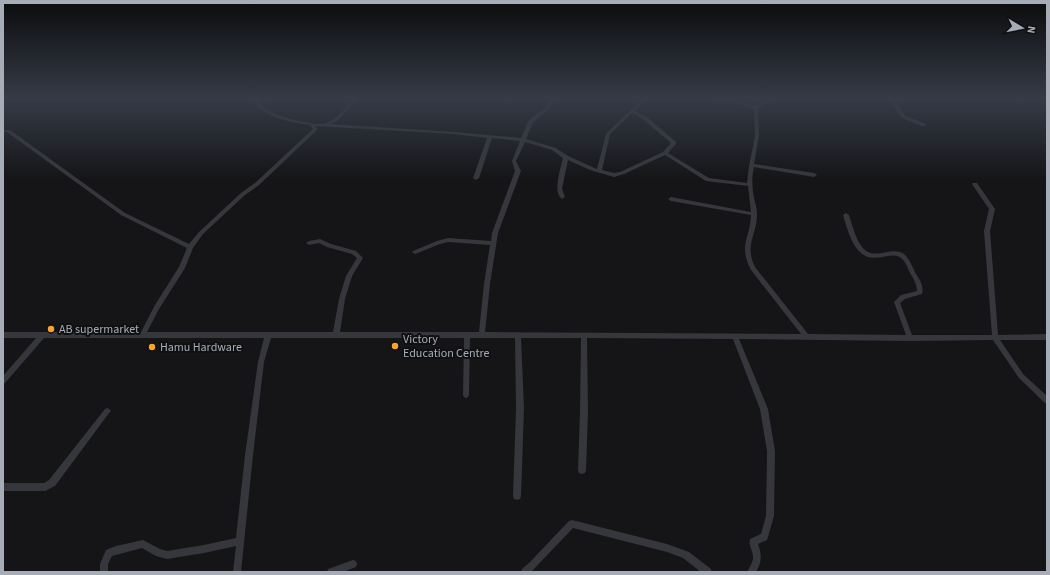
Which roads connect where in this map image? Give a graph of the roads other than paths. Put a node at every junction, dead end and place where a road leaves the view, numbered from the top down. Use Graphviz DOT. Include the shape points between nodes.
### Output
graph roads {
  1 [pos="308,125"];
  2 [pos="320,125"];
  3 [pos="336,125"];
  4 [pos="529,125"];
  5 [pos="618,125"];
  6 [pos="653,125"];
  7 [pos="757,125"];
  8 [pos="313,126"];
  9 [pos="3,131"];
  10 [pos="490,137"];
  11 [pos="523,140"];
  12 [pos="664,153"];
  13 [pos="566,157"];
  14 [pos="752,165"];
  15 [pos="598,170"];
  16 [pos="814,175"];
  17 [pos="476,178"];
  18 [pos="750,184"];
  19 [pos="975,184"];
  20 [pos="562,197"];
  21 [pos="671,199"];
  22 [pos="754,214"];
  23 [pos="846,215"];
  24 [pos="309,243"];
  25 [pos="493,243"];
  26 [pos="190,247"];
  27 [pos="415,252"];
  28 [pos="143,334"];
  29 [pos="3,335"];
  30 [pos="42,335"];
  31 [pos="336,335"];
  32 [pos="467,335"];
  33 [pos="482,335"];
  34 [pos="518,335"];
  35 [pos="584,335"];
  36 [pos="268,336"];
  37 [pos="735,336"];
  38 [pos="806,336"];
  39 [pos="1047,337"];
  40 [pos="910,338"];
  41 [pos="995,338"];
  42 [pos="3,381"];
  43 [pos="466,395"];
  44 [pos="1047,401"];
  45 [pos="107,411"];
  46 [pos="582,470"];
  47 [pos="3,487"];
  48 [pos="517,496"];
  49 [pos="240,541"];
  50 [pos="353,564"];
  51 [pos="104,572"];
  52 [pos="238,572"];
  53 [pos="331,572"];
  54 [pos="525,572"];
  55 [pos="708,572"];
  56 [pos="751,572"];
  1 -- 8 [label="street"];
  2 -- 8 [label="street"];
  3 -- 10 [label="street"];
  4 -- 11 [label="street"];
  5 -- 15 [label="street" via="608,134"];
  6 -- 12 [label="street" via="674,143"];
  7 -- 14 [label="street"];
  8 -- 26 [label="street" via="257,184 201,233"];
  9 -- 26 [label="street" via="8,131 123,214"];
  10 -- 11 [label="street"];
  10 -- 17 [label="street"];
  11 -- 13 [label="street" via="554,149"];
  11 -- 25 [label="street" via="514,161 518,171"];
  12 -- 15 [label="street" via="622,174 614,175"];
  12 -- 18 [label="street" via="708,180"];
  13 -- 15 [label="street"];
  13 -- 20 [label="street" via="559,189"];
  14 -- 16 [label="street"];
  14 -- 18 [label="street"];
  18 -- 22 [label="street"];
  19 -- 41 [label="street" via="992,209 987,231"];
  21 -- 22 [label="street"];
  22 -- 38 [label="street" via="747,245 749,261"];
  23 -- 40 [label="street" via="861,251 875,256 897,253 902,255 914,275 920,292 903,297 897,302"];
  24 -- 31 [label="street" via="320,241 354,252 360,258 347,282"];
  25 -- 27 [label="street" via="448,240"];
  25 -- 33 [label="street"];
  26 -- 28 [label="street" via="182,268"];
  28 -- 30 [label="street"];
  28 -- 36 [label="street"];
  29 -- 30 [label="street"];
  30 -- 42 [label="street"];
  31 -- 32 [label="street"];
  31 -- 36 [label="street"];
  32 -- 33 [label="street"];
  32 -- 43 [label="street"];
  33 -- 34 [label="street"];
  34 -- 35 [label="street"];
  34 -- 48 [label="street" via="520,408"];
  35 -- 37 [label="street"];
  35 -- 46 [label="street"];
  36 -- 49 [label="street" via="260,370"];
  37 -- 38 [label="street"];
  37 -- 56 [label="street" via="764,409 771,451 770,516 764,537 753,542 757,564"];
  38 -- 40 [label="street"];
  39 -- 41 [label="street"];
  40 -- 41 [label="street"];
  41 -- 44 [label="street" via="1021,376"];
  45 -- 47 [label="street" via="52,483 45,487"];
  49 -- 51 [label="street" via="167,555 144,544 129,547 109,553 104,564"];
  49 -- 52 [label="street"];
  50 -- 53 [label="street"];
  54 -- 55 [label="street" via="572,524 667,548 686,555"];
}
